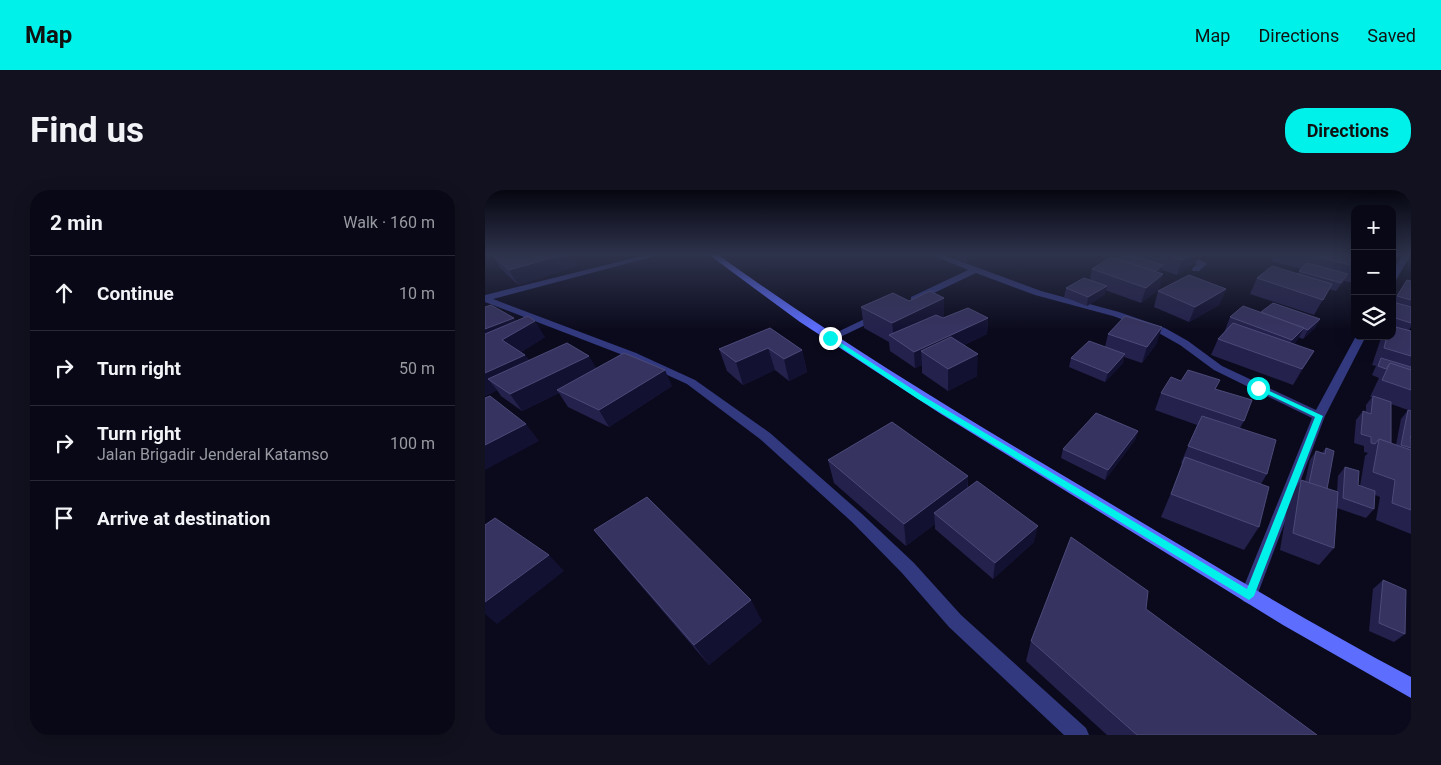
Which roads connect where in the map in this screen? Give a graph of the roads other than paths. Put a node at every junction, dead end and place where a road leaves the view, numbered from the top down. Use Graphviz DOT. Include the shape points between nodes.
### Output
graph roads {
  1 [pos="558,279"];
  2 [pos="748,279"];
  3 [pos="955,279"];
  4 [pos="1001,279"];
  5 [pos="485,298"];
  6 [pos="907,302"];
  7 [pos="889,310"];
  8 [pos="830,338"];
  9 [pos="1359,340"];
  10 [pos="1319,416"];
  11 [pos="1249,596"];
  12 [pos="1411,688"];
  13 [pos="1079,735"];
  1 -- 5 [label="street"];
  2 -- 8 [label="main road"];
  3 -- 6 [label="street"];
  4 -- 10 [label="street" via="1161,330 1218,368"];
  5 -- 13 [label="street" via="632,355 691,382 765,436 857,518 955,621"];
  7 -- 8 [label="street"];
  8 -- 11 [label="main road" via="920,397"];
  9 -- 10 [label="street"];
  10 -- 11 [label="street"];
  11 -- 12 [label="main road"];
}
